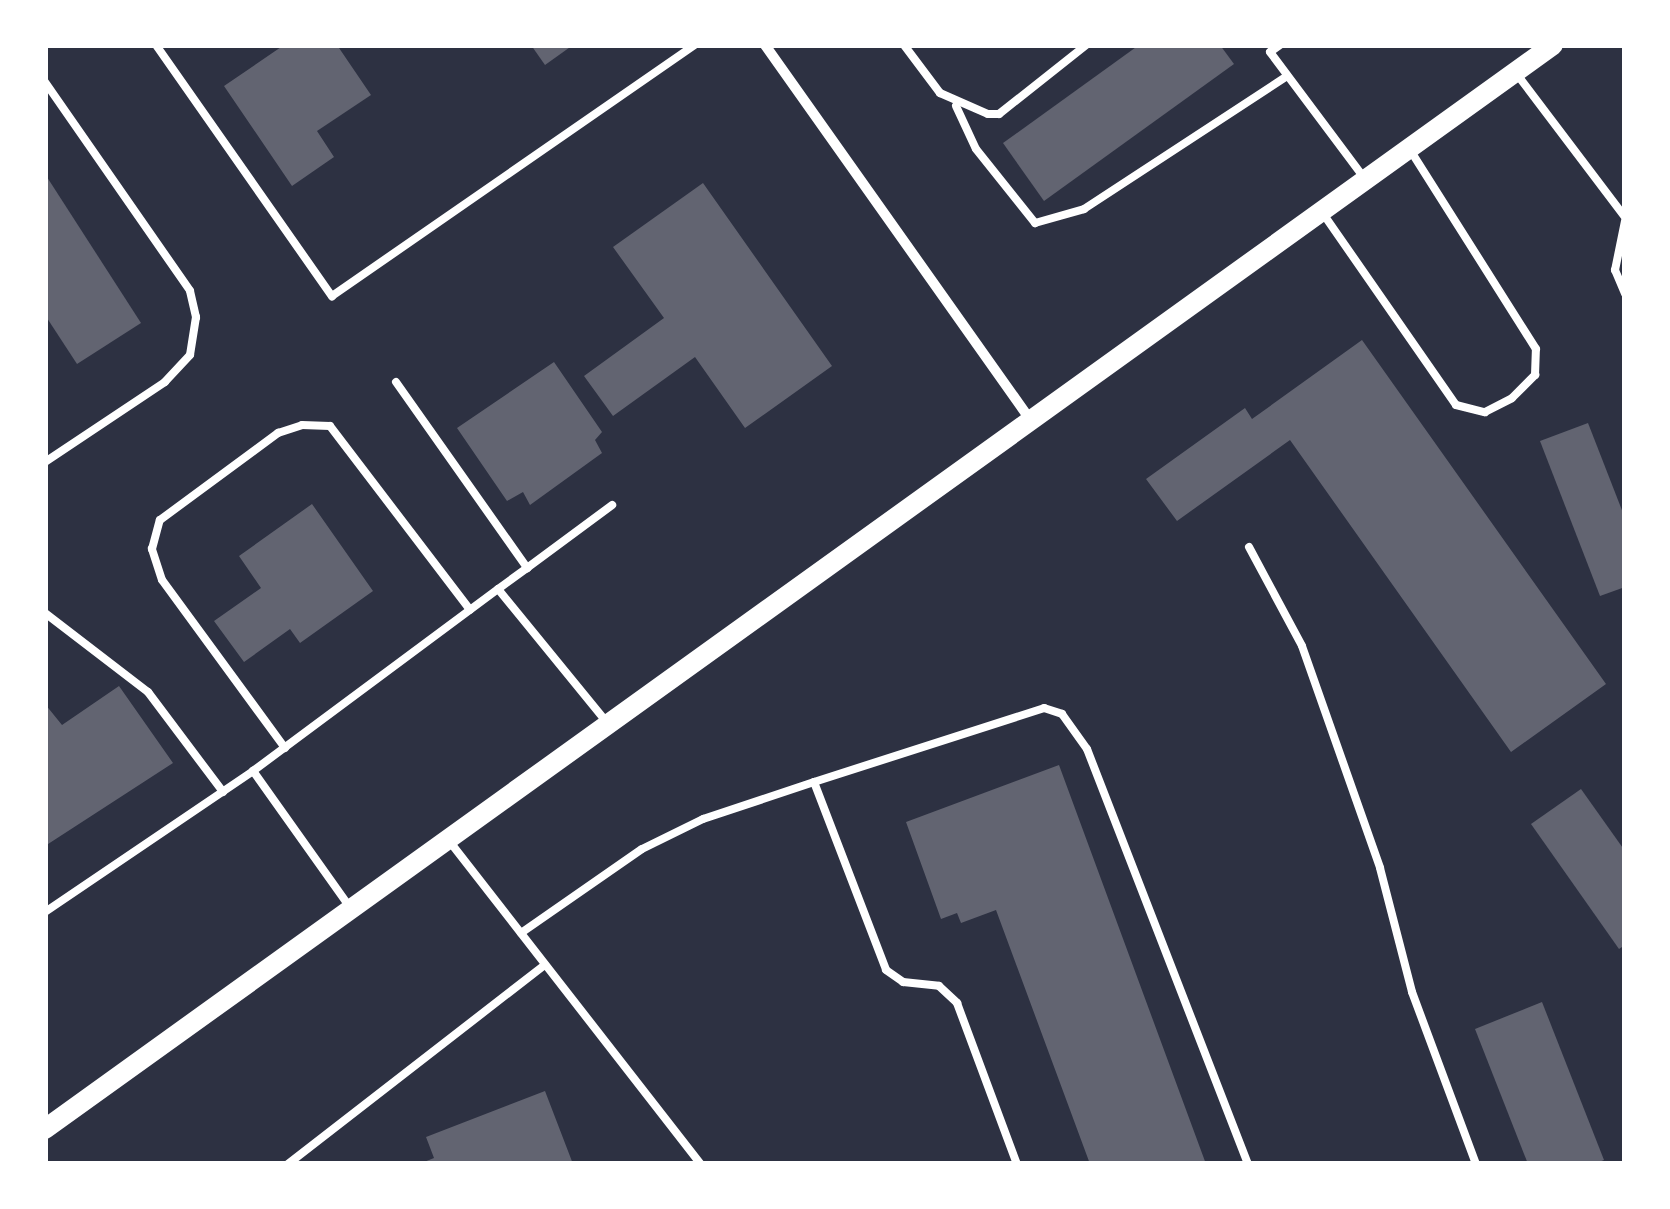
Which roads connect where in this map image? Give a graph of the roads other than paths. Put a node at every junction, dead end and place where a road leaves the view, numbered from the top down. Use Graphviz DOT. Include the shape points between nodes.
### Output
graph roads {
  1 [pos="156,45"];
  2 [pos="694,45"];
  3 [pos="765,45"];
  4 [pos="904,45"];
  5 [pos="1086,45"];
  6 [pos="1280,45"];
  7 [pos="1554,45"];
  8 [pos="1267,49"];
  9 [pos="1515,72"];
  10 [pos="1287,76"];
  11 [pos="45,82"];
  12 [pos="956,106"];
  13 [pos="1408,148"];
  14 [pos="1365,180"];
  15 [pos="1322,211"];
  16 [pos="1625,219"];
  17 [pos="1625,294"];
  18 [pos="396,382"];
  19 [pos="1030,419"];
  20 [pos="45,462"];
  21 [pos="612,505"];
  22 [pos="1248,547"];
  23 [pos="527,568"];
  24 [pos="498,590"];
  25 [pos="470,610"];
  26 [pos="45,613"];
  27 [pos="608,724"];
  28 [pos="285,748"];
  29 [pos="252,771"];
  30 [pos="814,782"];
  31 [pos="223,792"];
  32 [pos="448,839"];
  33 [pos="350,908"];
  34 [pos="45,912"];
  35 [pos="521,933"];
  36 [pos="546,964"];
  37 [pos="45,1128"];
  38 [pos="288,1164"];
  39 [pos="702,1164"];
  40 [pos="1016,1164"];
  41 [pos="1248,1164"];
  42 [pos="1476,1164"];
  1 -- 2 [label="lane" via="332,296"];
  3 -- 19 [label="street"];
  4 -- 12 [label="lane"];
  5 -- 12 [label="lane" via="1000,114"];
  6 -- 8 [label="lane"];
  7 -- 9 [label="main road"];
  8 -- 10 [label="lane"];
  9 -- 13 [label="main road"];
  9 -- 16 [label="lane"];
  10 -- 12 [label="lane" via="1084,209 1035,223 976,149"];
  10 -- 14 [label="lane"];
  11 -- 20 [label="lane" via="190,291 196,317 190,355 165,382"];
  13 -- 14 [label="main road"];
  13 -- 15 [label="lane" via="1536,349 1535,374 1512,398 1484,412 1456,405"];
  14 -- 15 [label="main road"];
  15 -- 19 [label="main road"];
  16 -- 17 [label="lane" via="1615,270"];
  18 -- 23 [label="lane"];
  19 -- 27 [label="main road"];
  21 -- 23 [label="lane"];
  22 -- 42 [label="lane" via="1302,646 1380,868 1412,992"];
  23 -- 24 [label="lane"];
  24 -- 25 [label="lane"];
  24 -- 27 [label="lane"];
  25 -- 28 [label="lane"];
  25 -- 28 [label="lane" via="330,426 302,425 278,434 160,520 152,550 162,580"];
  26 -- 31 [label="lane" via="148,692"];
  27 -- 32 [label="main road"];
  28 -- 29 [label="lane"];
  29 -- 31 [label="lane"];
  29 -- 33 [label="lane"];
  30 -- 35 [label="lane" via="704,819 642,849"];
  30 -- 40 [label="lane" via="886,970 903,982 940,986 957,1004"];
  30 -- 41 [label="lane" via="1044,708 1062,714 1088,749"];
  31 -- 34 [label="lane"];
  32 -- 33 [label="main road"];
  32 -- 35 [label="lane"];
  33 -- 37 [label="main road"];
  35 -- 36 [label="lane"];
  36 -- 38 [label="lane"];
  36 -- 39 [label="lane"];
}
